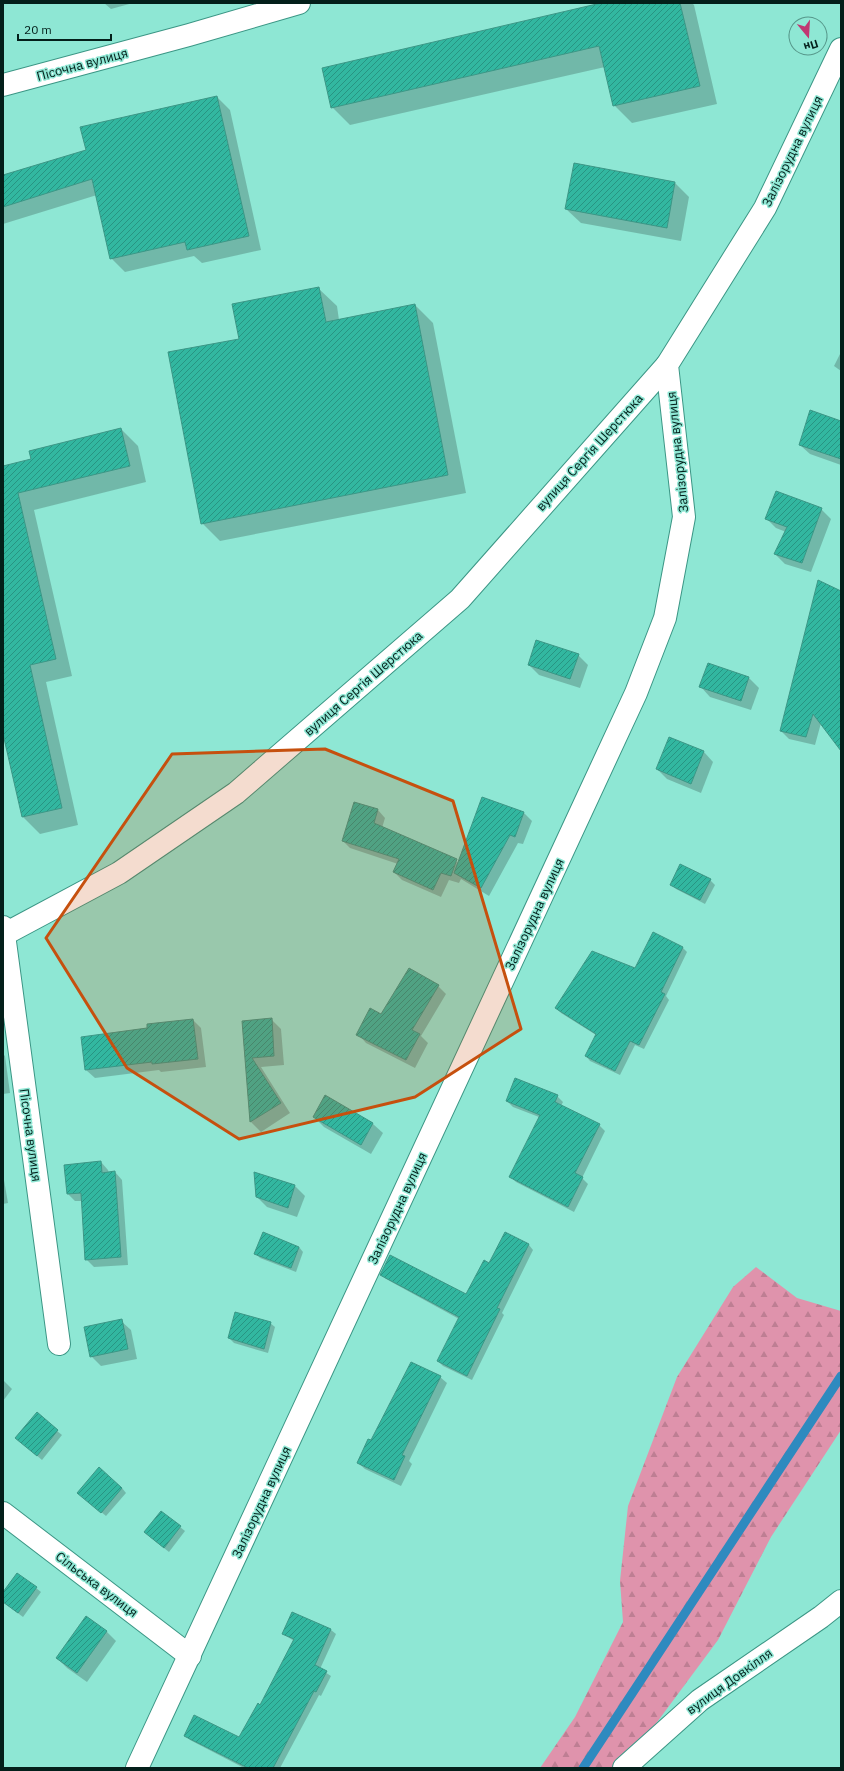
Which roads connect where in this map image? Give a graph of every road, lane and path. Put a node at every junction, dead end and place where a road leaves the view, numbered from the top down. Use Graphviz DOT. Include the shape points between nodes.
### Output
graph roads {
  1 [pos="299,3"];
  2 [pos="841,49"];
  3 [pos="3,85"];
  4 [pos="667,365"];
  5 [pos="3,932"];
  6 [pos="59,1344"];
  7 [pos="3,1513"];
  8 [pos="841,1601"];
  9 [pos="190,1656"];
  10 [pos="137,1768"];
  11 [pos="624,1768"];
  1 -- 3 [label="street, Пісочна вулиця"];
  2 -- 4 [label="street, Залізорудна вулиця" via="765,208"];
  4 -- 5 [label="street, вулиця Сергія Шерстюка" via="460,599 236,793 119,873"];
  4 -- 9 [label="street, Залізорудна вулиця" via="684,517 666,618 632,700"];
  5 -- 6 [label="street, Пісочна вулиця"];
  7 -- 9 [label="street, Сільська вулиця"];
  8 -- 11 [label="street, вулиця Довкілля" via="700,1700"];
  9 -- 10 [label="street, Залізорудна вулиця"];
}
